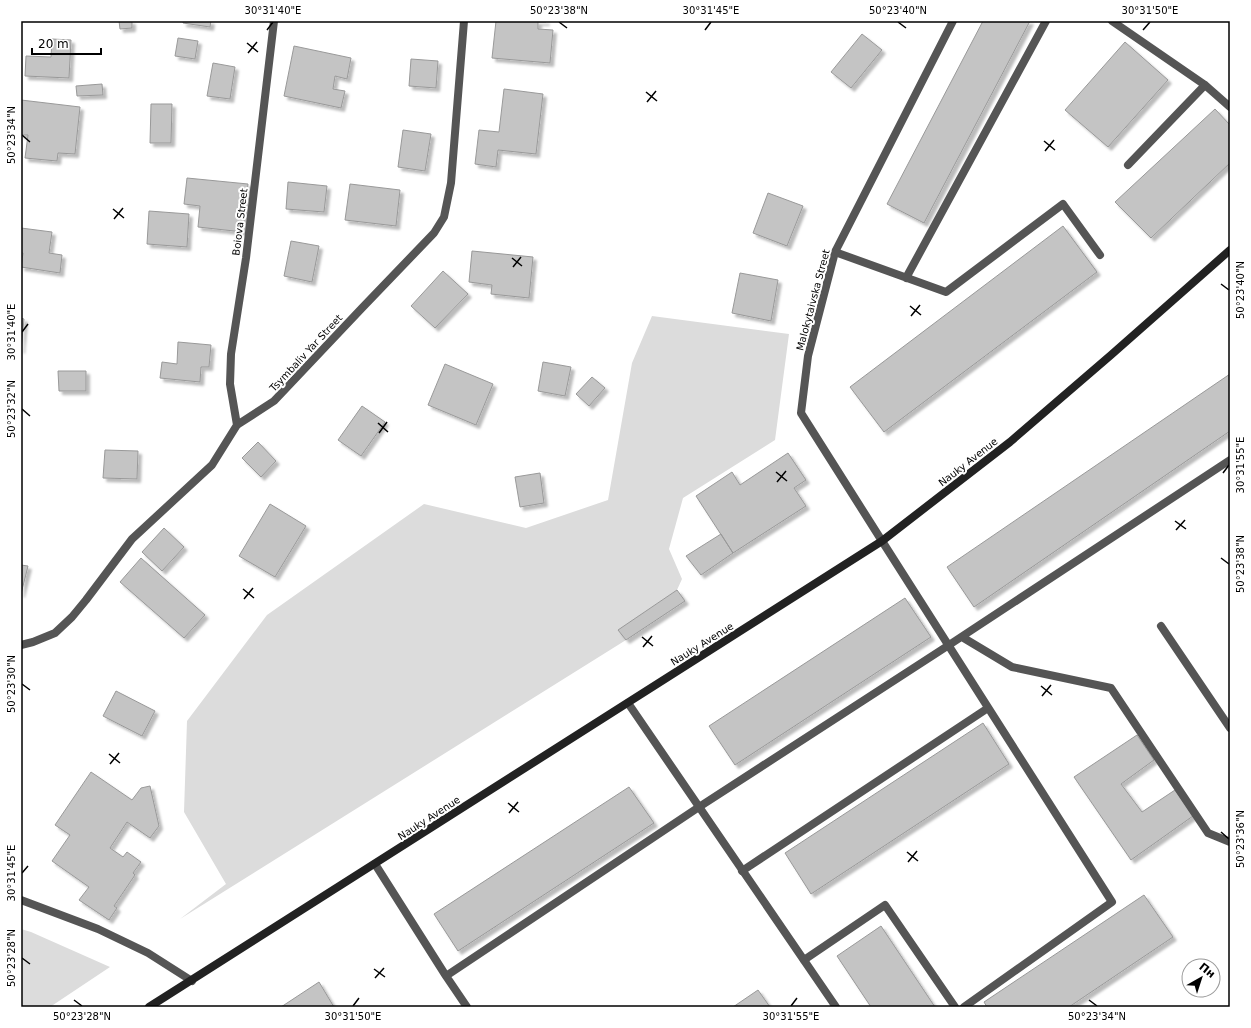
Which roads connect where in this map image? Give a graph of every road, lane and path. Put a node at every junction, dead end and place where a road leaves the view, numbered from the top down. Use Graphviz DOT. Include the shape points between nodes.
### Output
graph roads {
  1 [pos="274,21"];
  2 [pos="464,21"];
  3 [pos="953,21"];
  4 [pos="1046,21"];
  5 [pos="1112,21"];
  6 [pos="1205,85"];
  7 [pos="1230,106"];
  8 [pos="1128,165"];
  9 [pos="1230,250"];
  10 [pos="835,252"];
  11 [pos="1100,255"];
  12 [pos="906,278"];
  13 [pos="237,425"];
  14 [pos="1230,460"];
  15 [pos="882,541"];
  16 [pos="1161,626"];
  17 [pos="962,637"];
  18 [pos="21,645"];
  19 [pos="949,645"];
  20 [pos="628,703"];
  21 [pos="988,708"];
  22 [pos="1230,728"];
  23 [pos="699,807"];
  24 [pos="1230,842"];
  25 [pos="375,864"];
  26 [pos="742,870"];
  27 [pos="21,900"];
  28 [pos="804,960"];
  29 [pos="446,976"];
  30 [pos="192,981"];
  31 [pos="149,1007"];
  32 [pos="467,1007"];
  33 [pos="836,1007"];
  34 [pos="955,1007"];
  35 [pos="964,1007"];
  1 -- 13 [label="street, Boiova Street" via="246,258 231,354 230,384"];
  2 -- 13 [label="street, Tsymbaliv Yar Street" via="451,183 444,216 434,233 274,401"];
  3 -- 10 [label="street, Malokytaivska Street"];
  4 -- 12 [label="street"];
  5 -- 6 [label="street"];
  6 -- 7 [label="street"];
  6 -- 8 [label="street"];
  9 -- 15 [label="main road, Nauky Avenue" via="1010,442"];
  10 -- 12 [label="street"];
  10 -- 15 [label="street, Malokytaivska Street" via="808,356 801,413"];
  11 -- 12 [label="street" via="1062,204 946,292"];
  13 -- 18 [label="street, Tsymbaliv Yar Street" via="212,465 132,539 72,617 55,633"];
  14 -- 17 [label="street"];
  15 -- 19 [label="street, Malokytaivska Street"];
  15 -- 20 [label="main road, Nauky Avenue"];
  16 -- 22 [label="street"];
  17 -- 19 [label="street"];
  17 -- 24 [label="street" via="1012,667 1111,688 1208,833"];
  19 -- 21 [label="street, Malokytaivska Street"];
  19 -- 23 [label="street"];
  20 -- 23 [label="street"];
  20 -- 25 [label="main road, Nauky Avenue"];
  21 -- 26 [label="street"];
  21 -- 35 [label="street, Malokytaivska Street" via="1112,902"];
  23 -- 26 [label="street"];
  23 -- 29 [label="street"];
  25 -- 29 [label="street"];
  25 -- 30 [label="main road, Nauky Avenue"];
  26 -- 28 [label="street"];
  27 -- 30 [label="street" via="98,929 148,953"];
  28 -- 33 [label="street"];
  28 -- 34 [label="street" via="886,905"];
  29 -- 32 [label="street"];
  30 -- 31 [label="main road, Nauky Avenue"];
}
